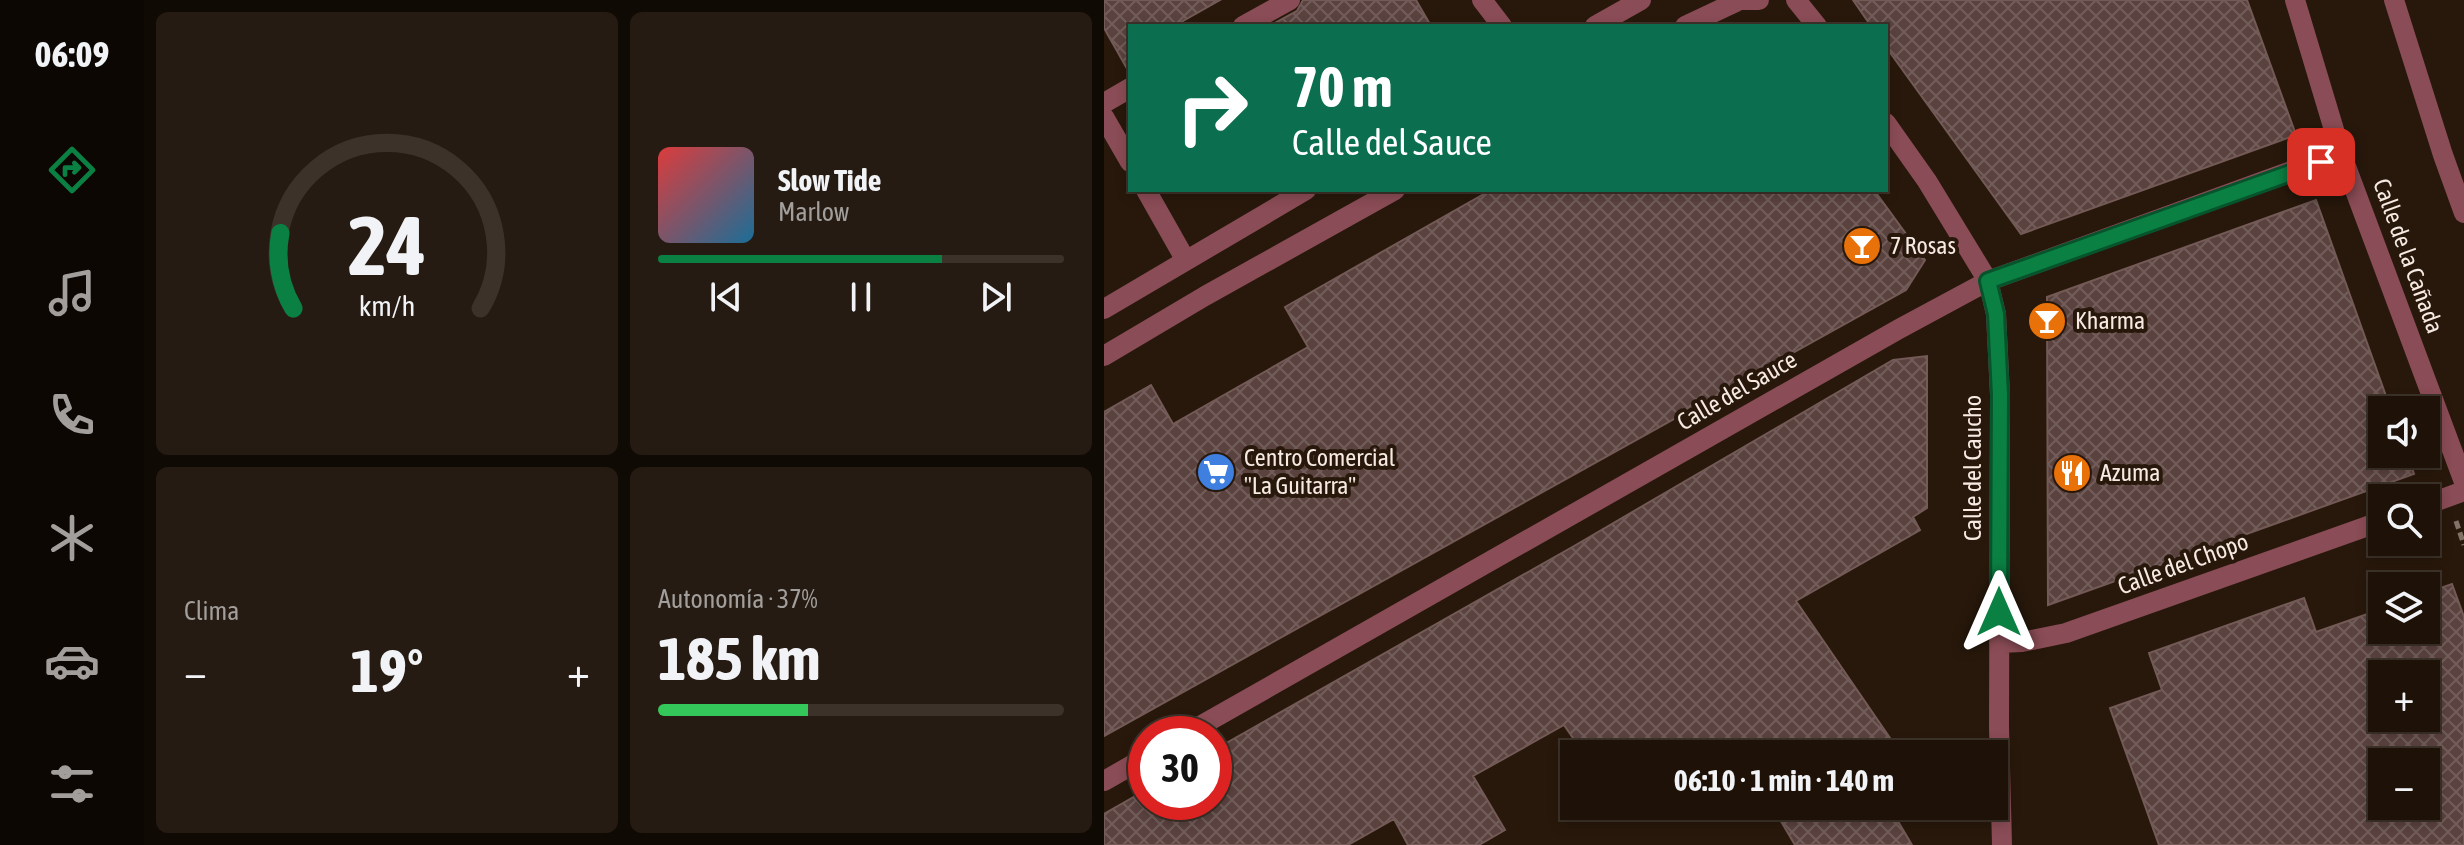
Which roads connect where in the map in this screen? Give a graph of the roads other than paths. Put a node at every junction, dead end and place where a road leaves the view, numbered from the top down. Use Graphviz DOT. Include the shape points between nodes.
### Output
graph roads {
  1 [pos="1290,0"];
  2 [pos="1482,0"];
  3 [pos="1641,0"];
  4 [pos="1759,0"];
  5 [pos="1796,0"];
  6 [pos="2295,0"];
  7 [pos="2394,0"];
  8 [pos="1734,1"];
  9 [pos="1247,24"];
  10 [pos="1500,24"];
  11 [pos="1599,24"];
  12 [pos="1689,24"];
  13 [pos="1815,24"];
  14 [pos="1128,89"];
  15 [pos="1104,103"];
  16 [pos="1104,117"];
  17 [pos="1888,126"];
  18 [pos="2341,153"];
  19 [pos="1128,159"];
  20 [pos="1147,192"];
  21 [pos="1302,192"];
  22 [pos="1391,192"];
  23 [pos="2464,213"];
  24 [pos="1185,259"];
  25 [pos="1988,281"];
  26 [pos="1104,309"];
  27 [pos="1104,356"];
  28 [pos="2464,482"];
  29 [pos="2464,491"];
  30 [pos="2440,500"];
  31 [pos="2368,526"];
  32 [pos="1999,643"];
  33 [pos="1218,716"];
  34 [pos="1128,767"];
  35 [pos="1104,781"];
  36 [pos="2002,845"];
  1 -- 9 [label="street"];
  2 -- 10 [label="street"];
  3 -- 11 [label="street"];
  4 -- 8 [label="street"];
  5 -- 13 [label="street"];
  6 -- 18 [label="street, Calle de la Cañada"];
  7 -- 23 [label="street"];
  8 -- 12 [label="street"];
  14 -- 15 [label="street"];
  16 -- 19 [label="street"];
  17 -- 25 [label="street, Calle del Caucho"];
  18 -- 25 [label="street, Calle del Sauce"];
  18 -- 28 [label="street, Calle de la Cañada"];
  20 -- 24 [label="street"];
  21 -- 24 [label="street"];
  22 -- 27 [label="street"];
  24 -- 26 [label="street"];
  25 -- 32 [label="street, Calle del Caucho" via="1996,314 2000,395"];
  25 -- 33 [label="street, Calle del Sauce"];
  29 -- 30 [label="street"];
  31 -- 32 [label="street, Calle del Chopo" via="2066,633"];
  32 -- 36 [label="street, Calle del Caucho"];
  34 -- 35 [label="street"];
}
